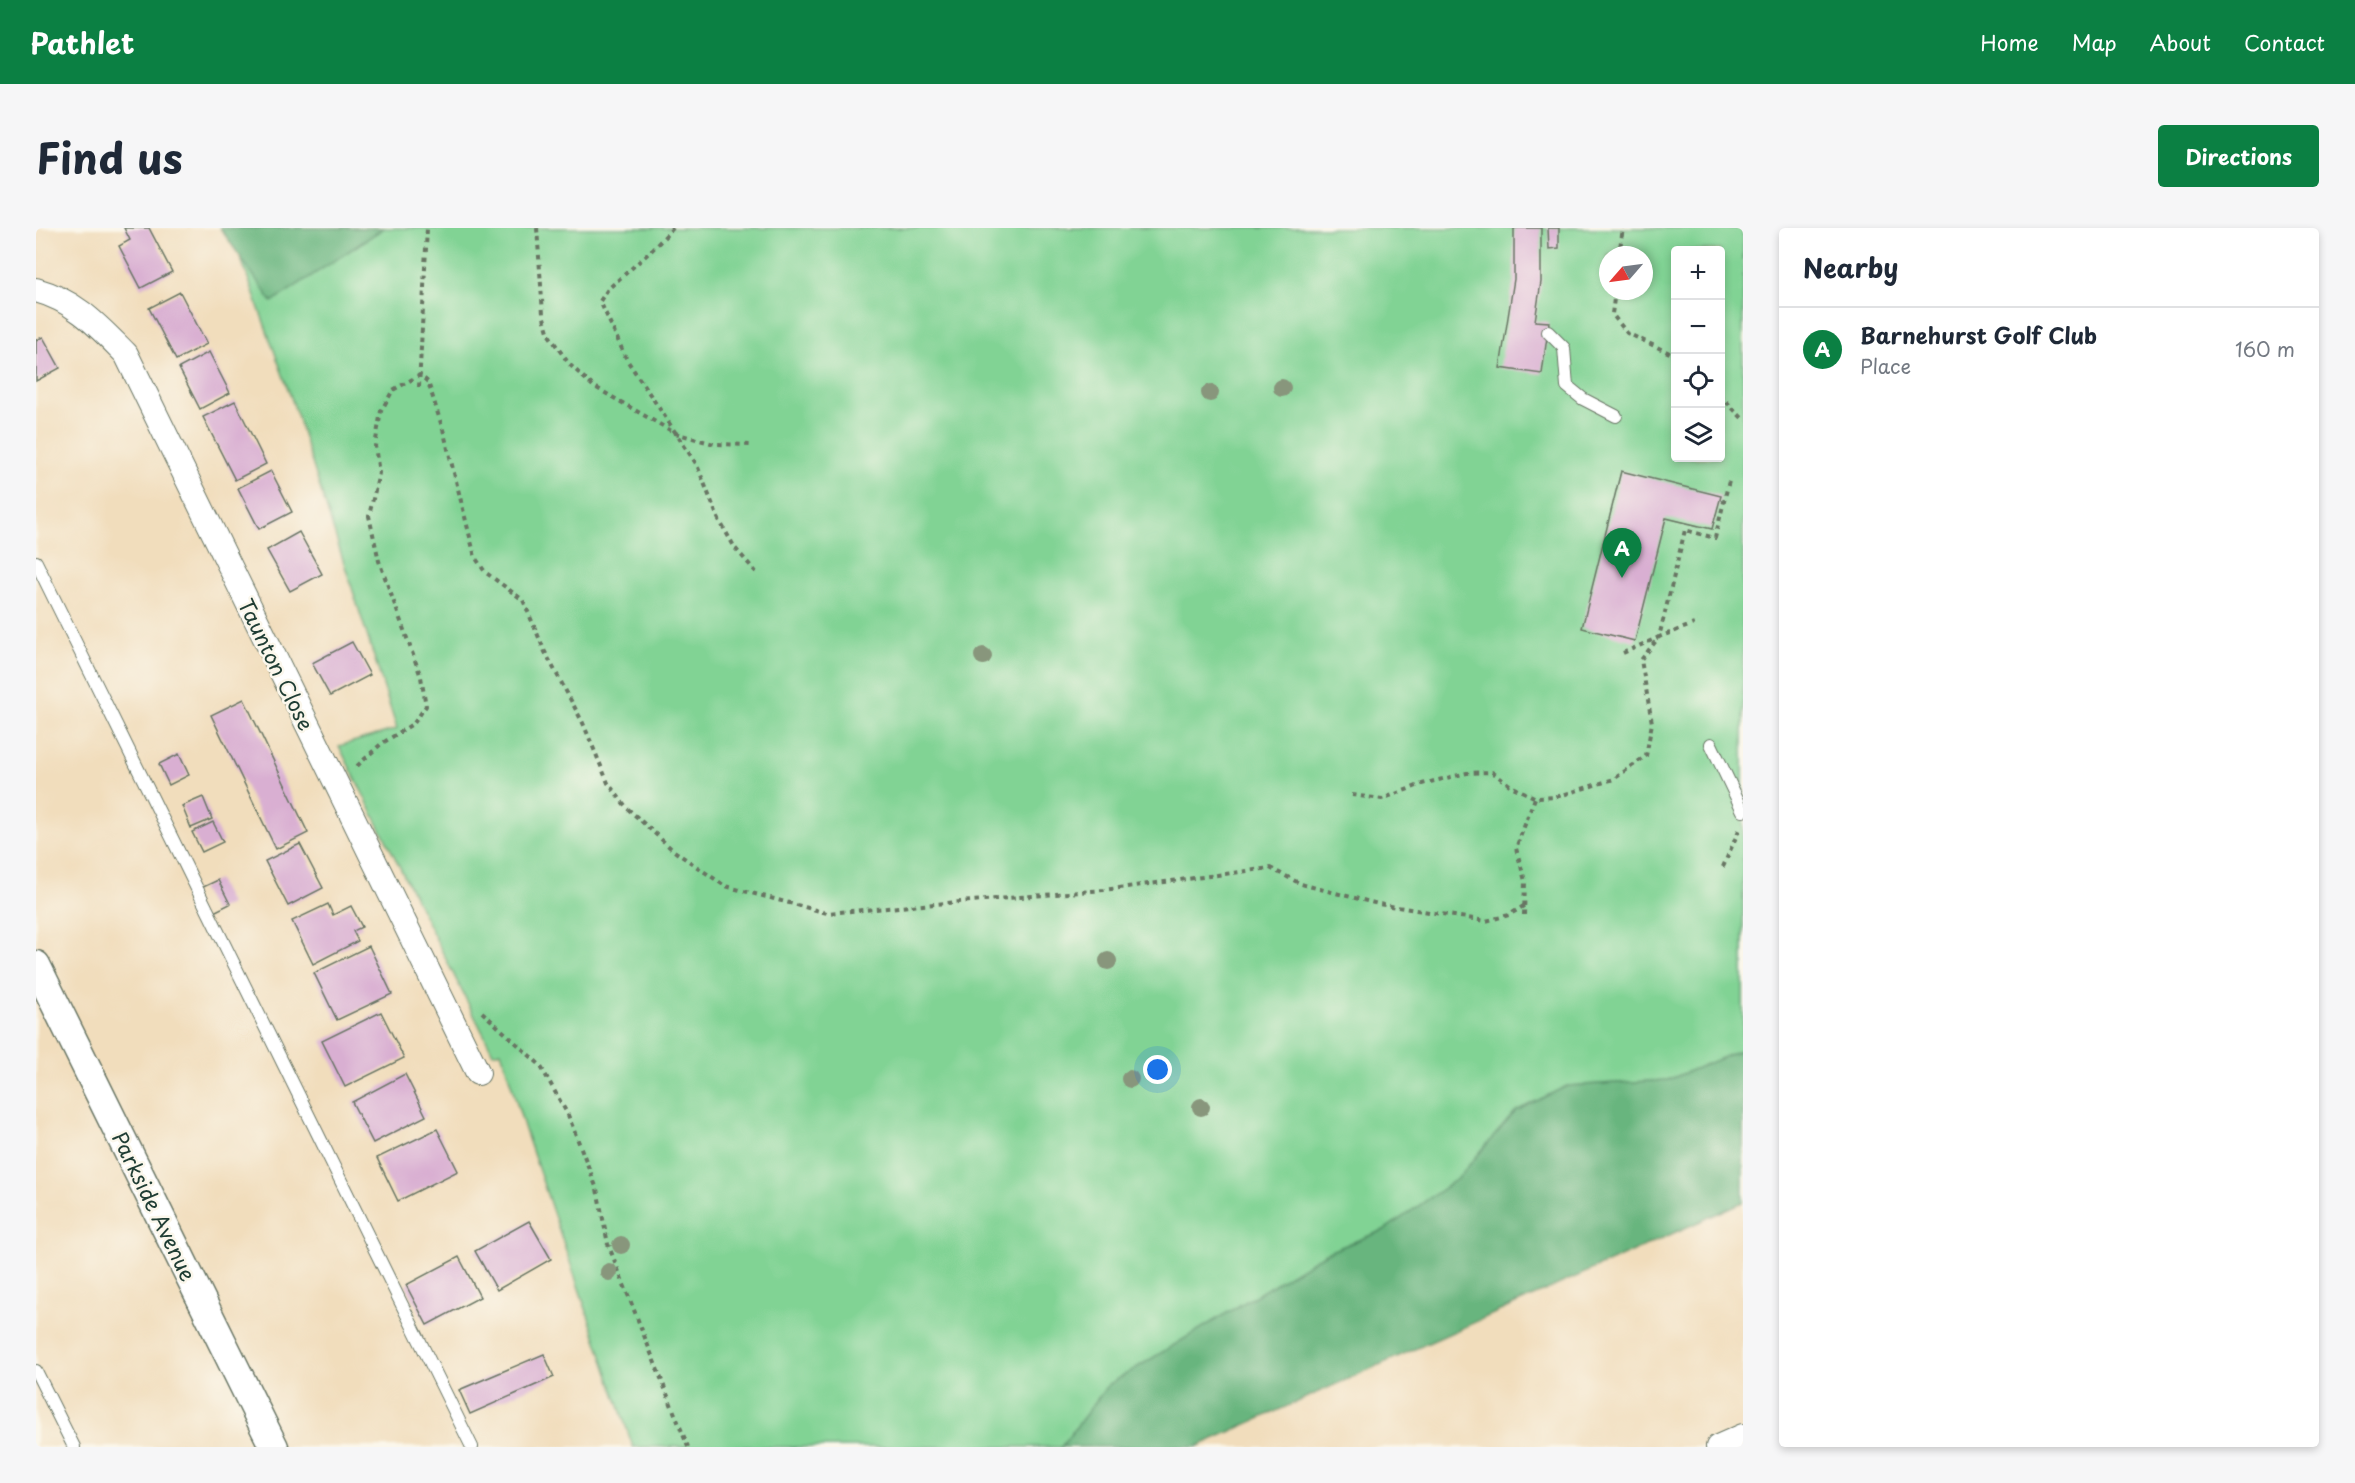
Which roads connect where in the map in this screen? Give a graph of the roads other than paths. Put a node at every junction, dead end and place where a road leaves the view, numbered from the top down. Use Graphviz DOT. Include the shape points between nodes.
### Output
graph roads {
  1 [pos="36,290"];
  2 [pos="1548,332"];
  3 [pos="1616,416"];
  4 [pos="36,562"];
  5 [pos="1711,744"];
  6 [pos="1743,811"];
  7 [pos="36,965"];
  8 [pos="478,1073"];
  9 [pos="36,1371"];
  10 [pos="1743,1436"];
  11 [pos="74,1447"];
  12 [pos="274,1447"];
  13 [pos="472,1447"];
  14 [pos="1718,1447"];
  1 -- 8 [label="street, Taunton Close" via="85,313 126,354"];
  2 -- 3 [label="lane" via="1564,348 1567,386"];
  4 -- 13 [label="lane"];
  5 -- 6 [label="lane"];
  7 -- 12 [label="street, Parkside Avenue"];
  9 -- 11 [label="lane"];
  10 -- 14 [label="street"];
}
